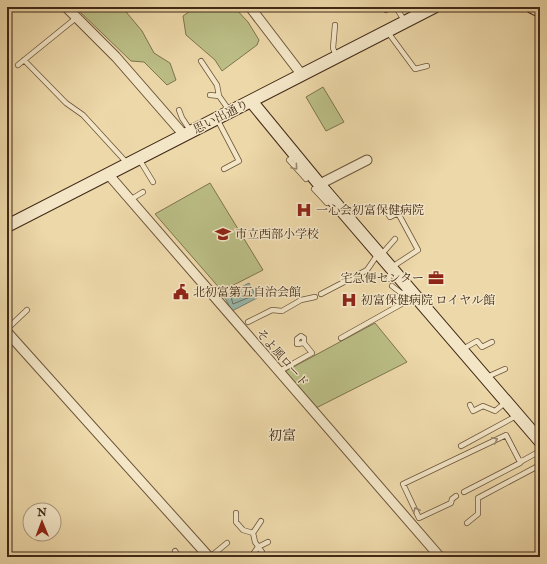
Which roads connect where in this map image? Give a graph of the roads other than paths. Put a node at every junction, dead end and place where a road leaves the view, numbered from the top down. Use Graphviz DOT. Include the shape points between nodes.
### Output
graph roads {
  1 [pos="66,7"];
  2 [pos="250,7"];
  3 [pos="384,7"];
  4 [pos="391,7"];
  5 [pos="396,7"];
  6 [pos="532,7"];
  7 [pos="429,8"];
  8 [pos="540,11"];
  9 [pos="76,18"];
  10 [pos="405,22"];
  11 [pos="335,25"];
  12 [pos="387,31"];
  13 [pos="337,57"];
  14 [pos="24,60"];
  15 [pos="201,61"];
  16 [pos="18,65"];
  17 [pos="427,66"];
  18 [pos="302,75"];
  19 [pos="210,95"];
  20 [pos="219,96"];
  21 [pos="251,101"];
  22 [pos="179,110"];
  23 [pos="230,112"];
  24 [pos="217,119"];
  25 [pos="187,134"];
  26 [pos="295,155"];
  27 [pos="367,160"];
  28 [pos="134,162"];
  29 [pos="224,169"];
  30 [pos="108,174"];
  31 [pos="306,179"];
  32 [pos="153,182"];
  33 [pos="317,186"];
  34 [pos="143,192"];
  35 [pos="130,200"];
  36 [pos="385,209"];
  37 [pos="7,226"];
  38 [pos="395,239"];
  39 [pos="380,254"];
  40 [pos="390,273"];
  41 [pos="392,286"];
  42 [pos="321,294"];
  43 [pos="414,294"];
  44 [pos="315,297"];
  45 [pos="27,310"];
  46 [pos="248,322"];
  47 [pos="7,328"];
  48 [pos="9,338"];
  49 [pos="341,338"];
  50 [pos="492,342"];
  51 [pos="304,343"];
  52 [pos="462,350"];
  53 [pos="504,369"];
  54 [pos="278,372"];
  55 [pos="486,378"];
  56 [pos="506,402"];
  57 [pos="470,405"];
  58 [pos="518,415"];
  59 [pos="540,441"];
  60 [pos="461,446"];
  61 [pos="540,452"];
  62 [pos="522,461"];
  63 [pos="540,465"];
  64 [pos="464,492"];
  65 [pos="456,496"];
  66 [pos="236,513"];
  67 [pos="261,521"];
  68 [pos="466,522"];
  69 [pos="253,533"];
  70 [pos="268,542"];
  71 [pos="227,543"];
  72 [pos="258,547"];
  73 [pos="175,551"];
  74 [pos="262,552"];
  75 [pos="179,557"];
  76 [pos="210,557"];
  77 [pos="251,557"];
  78 [pos="440,557"];
  1 -- 9 [label="street"];
  2 -- 18 [label="street"];
  3 -- 4 [label="lane" via="386,10"];
  5 -- 10 [label="lane"];
  6 -- 8 [label="street"];
  7 -- 10 [label="street, 思い出通り"];
  9 -- 14 [label="lane"];
  9 -- 25 [label="street"];
  10 -- 12 [label="street, 思い出通り"];
  11 -- 13 [label="lane" via="333,48"];
  12 -- 13 [label="street, 思い出通り"];
  12 -- 17 [label="lane" via="415,69"];
  13 -- 18 [label="street, 思い出通り"];
  14 -- 16 [label="lane"];
  14 -- 28 [label="lane" via="66,103 83,114"];
  15 -- 20 [label="lane" via="217,85"];
  18 -- 21 [label="street, 思い出通り"];
  19 -- 20 [label="lane"];
  20 -- 23 [label="lane"];
  21 -- 23 [label="street, 思い出通り"];
  21 -- 26 [label="street"];
  22 -- 25 [label="lane"];
  23 -- 24 [label="street, 思い出通り"];
  24 -- 25 [label="street, 思い出通り"];
  24 -- 29 [label="lane" via="239,161"];
  25 -- 28 [label="street, 思い出通り"];
  26 -- 31 [label="lane, one-way" via="290,160"];
  26 -- 33 [label="street"];
  27 -- 33 [label="street"];
  28 -- 30 [label="street, 思い出通り"];
  28 -- 32 [label="lane"];
  30 -- 35 [label="street, そよ風ロード"];
  30 -- 37 [label="street, 思い出通り"];
  33 -- 39 [label="street" via="332,199"];
  34 -- 35 [label="lane"];
  35 -- 54 [label="street, そよ風ロード"];
  36 -- 40 [label="lane" via="390,217 398,213 418,250"];
  38 -- 39 [label="lane"];
  39 -- 40 [label="street"];
  39 -- 42 [label="lane" via="367,270"];
  40 -- 43 [label="street"];
  41 -- 43 [label="lane" via="401,293"];
  43 -- 49 [label="lane"];
  43 -- 52 [label="street"];
  44 -- 46 [label="lane" via="301,300 282,311 272,310"];
  45 -- 47 [label="lane"];
  48 -- 76 [label="street"];
  50 -- 52 [label="lane" via="482,347 477,341"];
  51 -- 54 [label="lane" via="312,354"];
  52 -- 55 [label="street"];
  53 -- 55 [label="lane"];
  54 -- 78 [label="street, そよ風ロード"];
  55 -- 56 [label="street"];
  56 -- 57 [label="lane" via="495,411 483,406 473,411"];
  56 -- 58 [label="street"];
  58 -- 59 [label="street"];
  58 -- 60 [label="lane"];
  61 -- 62 [label="lane"];
  62 -- 64 [label="lane"];
  65 -- 62 [label="lane, one-way" via="452,498 451,503 419,518 403,484 506,435 519,460"];
  63 -- 68 [label="lane" via="478,498 478,514"];
  66 -- 69 [label="lane" via="236,522 239,526"];
  67 -- 69 [label="lane"];
  69 -- 72 [label="lane"];
  70 -- 72 [label="lane"];
  71 -- 76 [label="lane"];
  72 -- 74 [label="lane"];
  72 -- 77 [label="lane"];
  73 -- 75 [label="lane"];
}
